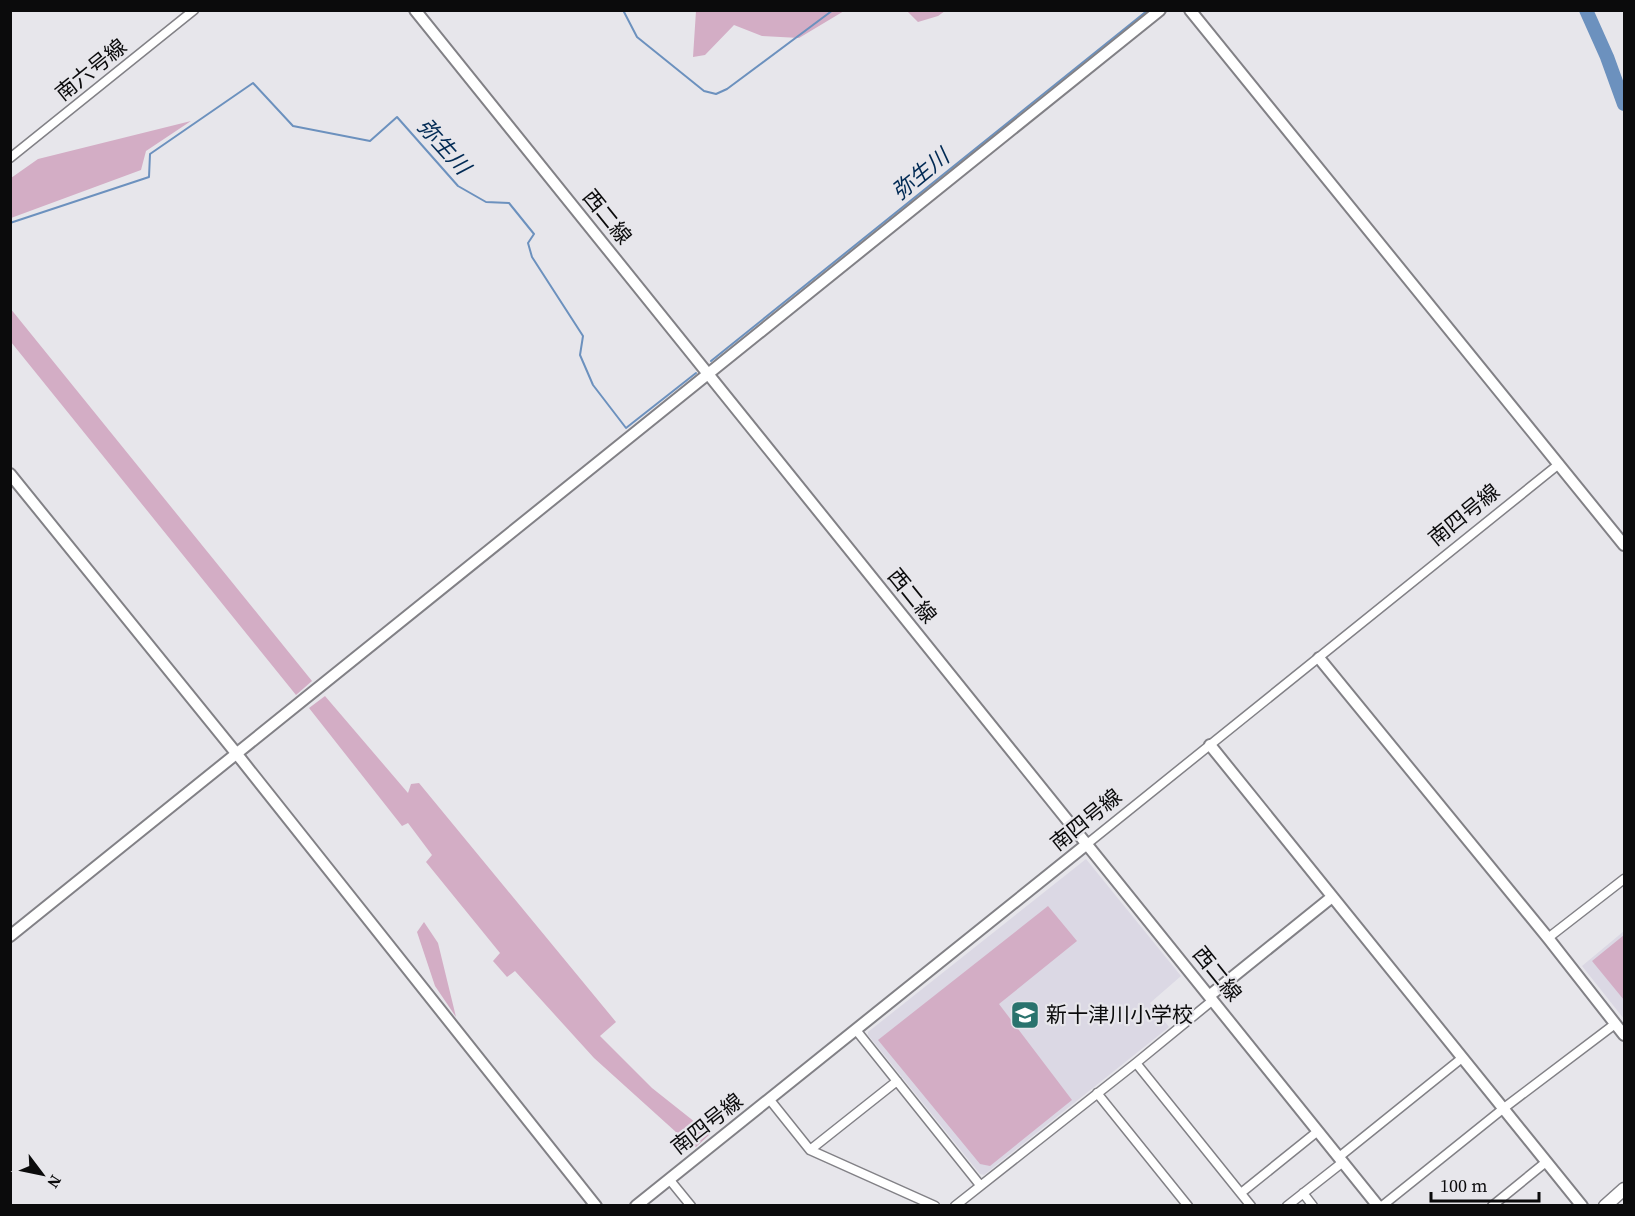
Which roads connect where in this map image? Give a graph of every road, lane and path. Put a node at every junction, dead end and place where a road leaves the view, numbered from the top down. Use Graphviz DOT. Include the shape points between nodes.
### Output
graph roads {
  1 [pos="194,10"];
  2 [pos="415,10"];
  3 [pos="1160,10"];
  4 [pos="1190,10"];
  5 [pos="10,158"];
  6 [pos="707,373"];
  7 [pos="1559,464"];
  8 [pos="10,474"];
  9 [pos="1624,545"];
  10 [pos="1319,658"];
  11 [pos="1210,745"];
  12 [pos="236,753"];
  13 [pos="1087,844"];
  14 [pos="1624,879"];
  15 [pos="1332,897"];
  16 [pos="10,936"];
  17 [pos="1548,938"];
  18 [pos="1211,998"];
  19 [pos="1615,1024"];
  20 [pos="856,1030"];
  21 [pos="1624,1035"];
  22 [pos="1462,1058"];
  23 [pos="1136,1063"];
  24 [pos="897,1082"];
  25 [pos="1096,1093"];
  26 [pos="770,1100"];
  27 [pos="1504,1108"];
  28 [pos="1318,1131"];
  29 [pos="810,1150"];
  30 [pos="1341,1160"];
  31 [pos="1546,1162"];
  32 [pos="669,1179"];
  33 [pos="980,1185"];
  34 [pos="1624,1190"];
  35 [pos="1241,1193"];
  36 [pos="1303,1193"];
  37 [pos="596,1206"];
  38 [pos="636,1206"];
  39 [pos="691,1206"];
  40 [pos="935,1206"];
  41 [pos="955,1206"];
  42 [pos="1188,1206"];
  43 [pos="1251,1206"];
  44 [pos="1287,1206"];
  45 [pos="1313,1206"];
  46 [pos="1380,1206"];
  47 [pos="1492,1206"];
  48 [pos="1582,1206"];
  49 [pos="1605,1206"];
  1 -- 5 [label="street, 南六号線"];
  2 -- 6 [label="street, 西二線"];
  3 -- 6 [label="street"];
  4 -- 7 [label="street"];
  6 -- 12 [label="street"];
  6 -- 13 [label="street, 西二線"];
  7 -- 9 [label="street"];
  7 -- 10 [label="street, 南四号線"];
  8 -- 12 [label="street"];
  10 -- 11 [label="street, 南四号線"];
  10 -- 17 [label="street"];
  11 -- 13 [label="street, 南四号線"];
  11 -- 15 [label="street"];
  12 -- 16 [label="street"];
  12 -- 37 [label="street"];
  13 -- 18 [label="street, 西二線"];
  13 -- 20 [label="street, 南四号線"];
  14 -- 17 [label="street"];
  15 -- 18 [label="street"];
  15 -- 22 [label="street"];
  17 -- 19 [label="street"];
  18 -- 23 [label="street"];
  18 -- 28 [label="street, 西二線"];
  19 -- 21 [label="street"];
  19 -- 27 [label="street"];
  20 -- 24 [label="street"];
  20 -- 26 [label="street, 南四号線"];
  22 -- 27 [label="street"];
  22 -- 30 [label="street"];
  23 -- 25 [label="street"];
  23 -- 35 [label="street"];
  24 -- 29 [label="street"];
  24 -- 33 [label="street"];
  25 -- 33 [label="street"];
  25 -- 42 [label="street"];
  26 -- 29 [label="street"];
  26 -- 32 [label="street, 南四号線"];
  27 -- 31 [label="street"];
  27 -- 46 [label="street"];
  28 -- 30 [label="street, 西二線"];
  28 -- 35 [label="street"];
  29 -- 40 [label="street"];
  30 -- 36 [label="street"];
  30 -- 46 [label="street, 西二線"];
  31 -- 47 [label="street"];
  31 -- 48 [label="street"];
  32 -- 38 [label="street, 南四号線"];
  32 -- 39 [label="street"];
  33 -- 41 [label="street"];
  34 -- 49 [label="main road"];
  35 -- 43 [label="street"];
  36 -- 44 [label="street"];
  36 -- 45 [label="street"];
}
